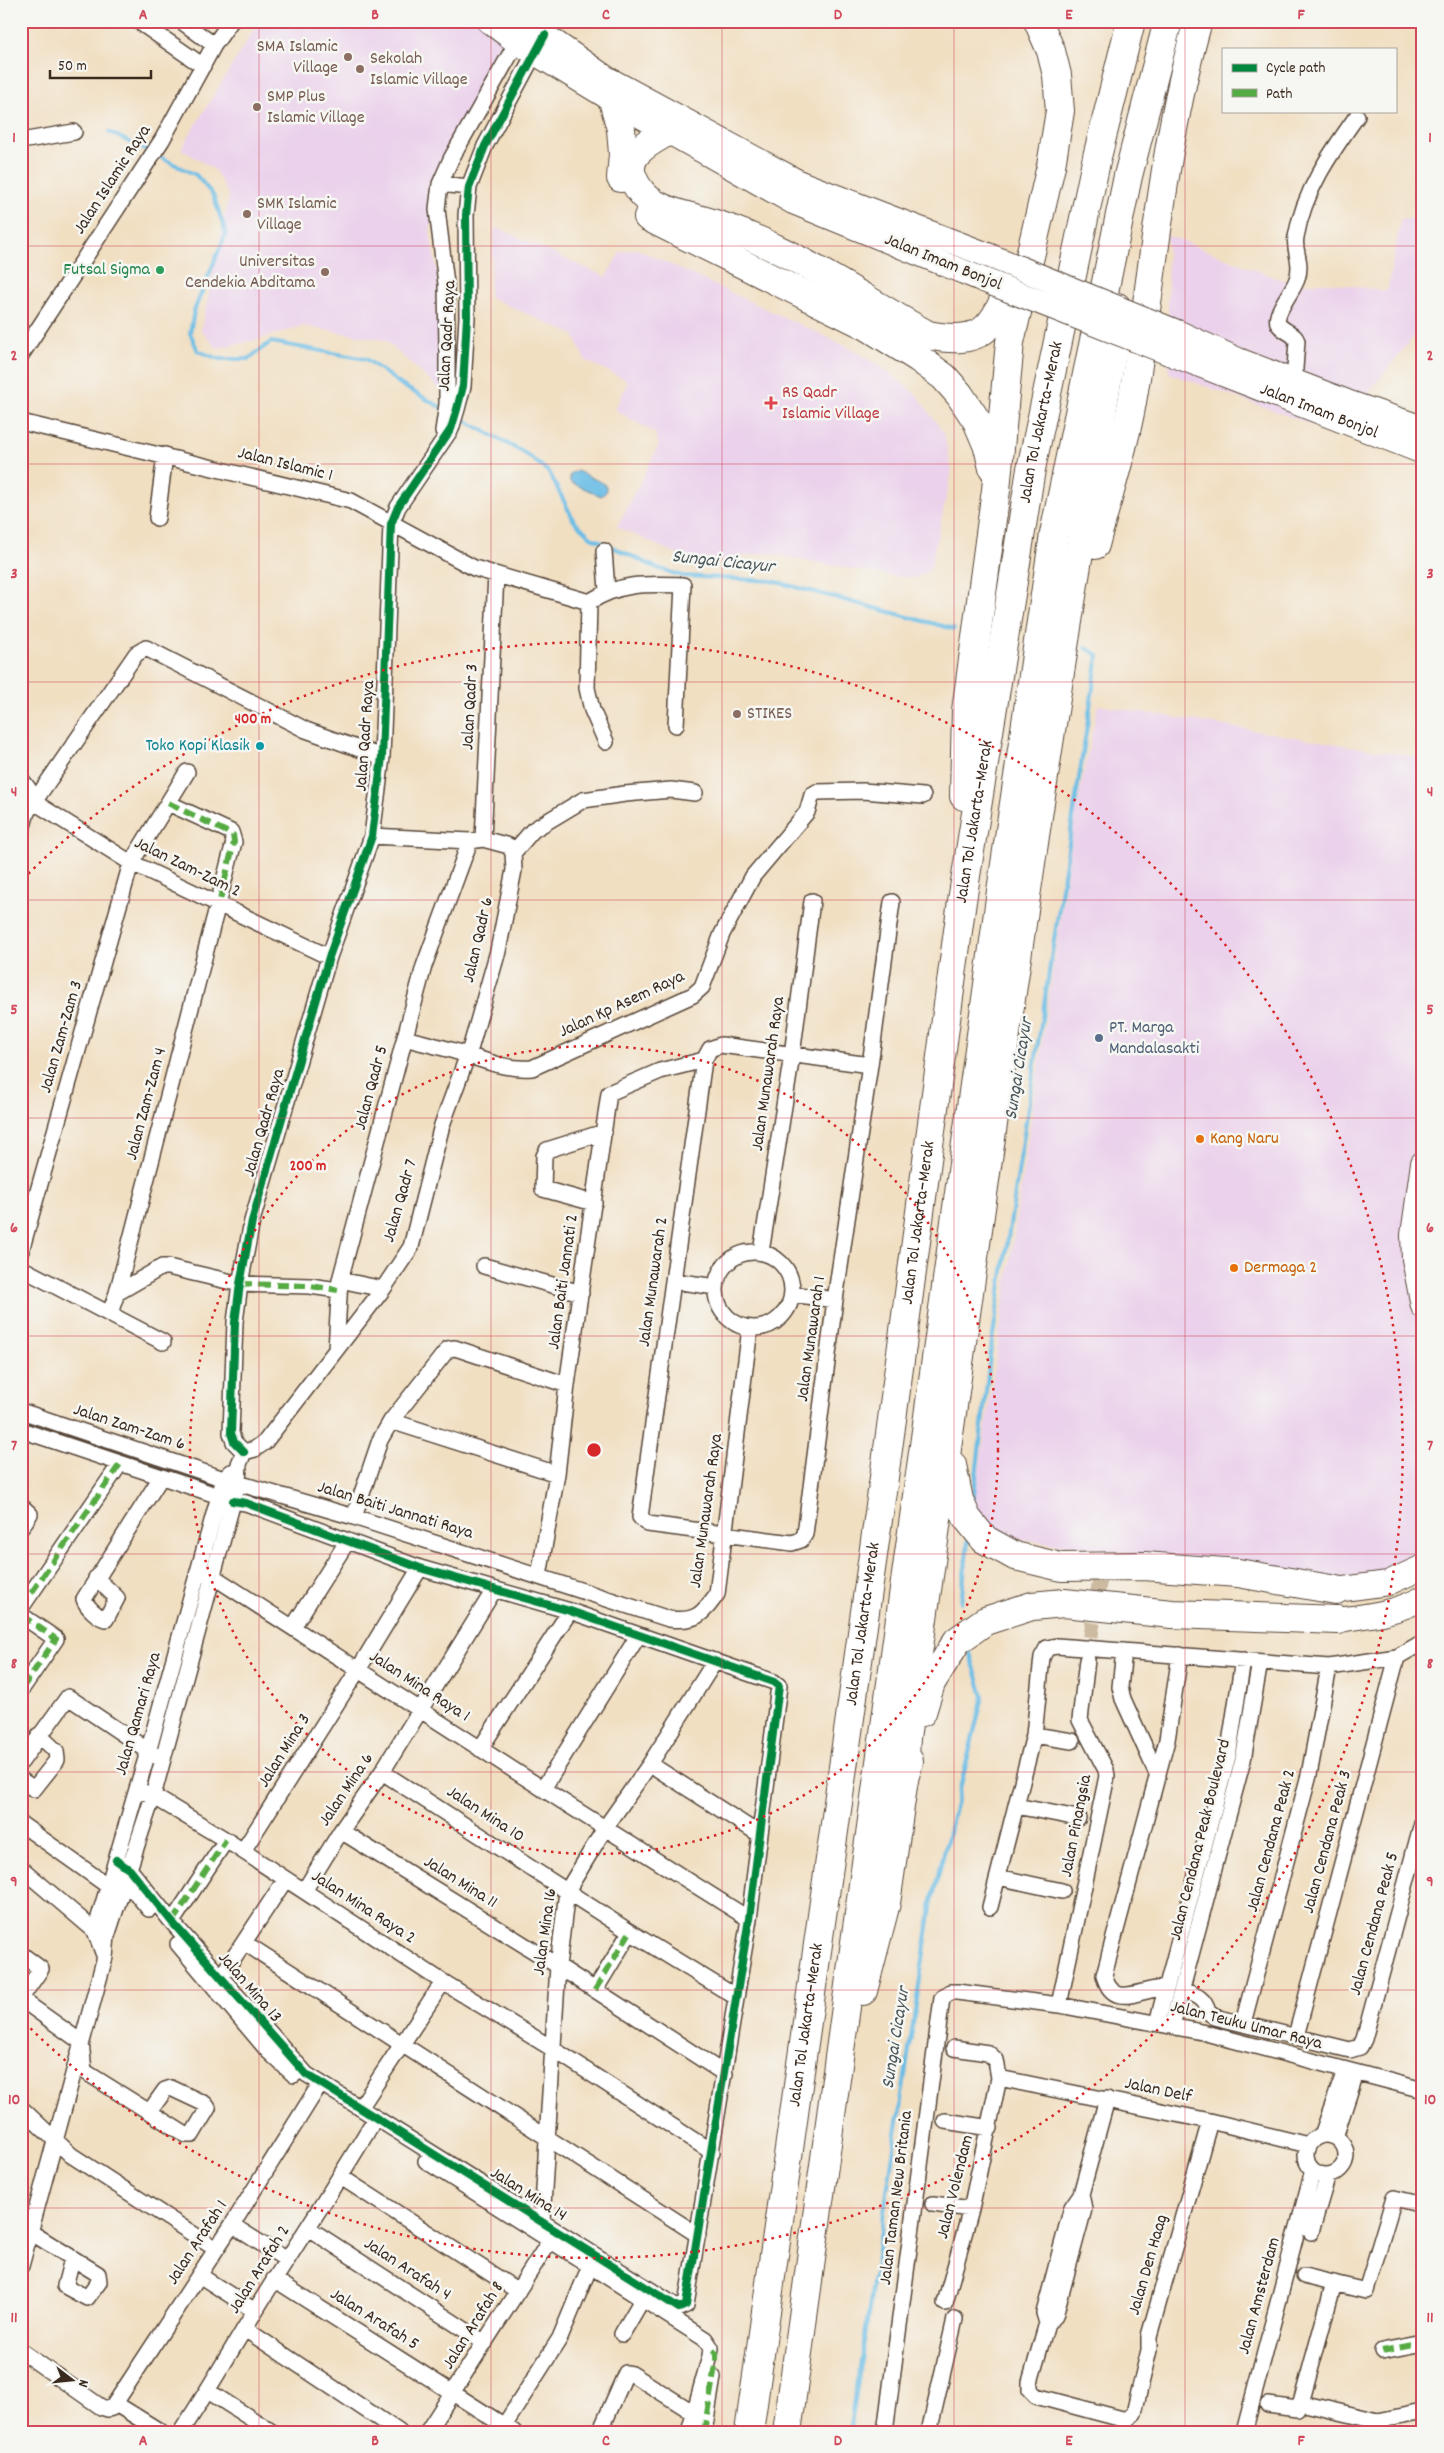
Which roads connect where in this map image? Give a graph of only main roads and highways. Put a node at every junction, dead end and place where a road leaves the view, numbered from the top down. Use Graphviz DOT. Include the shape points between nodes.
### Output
graph roads {
  1 [pos="489,21"];
  2 [pos="1018,21"];
  3 [pos="1038,21"];
  4 [pos="1131,21"];
  5 [pos="1168,21"];
  6 [pos="1198,21"];
  7 [pos="530,35"];
  8 [pos="614,100"];
  9 [pos="658,127"];
  10 [pos="623,154"];
  11 [pos="1128,176"];
  12 [pos="1173,343"];
  13 [pos="1415,435"];
  14 [pos="996,490"];
  15 [pos="1052,727"];
  16 [pos="962,901"];
  17 [pos="1423,1163"];
  18 [pos="1423,1306"];
  19 [pos="950,1426"];
  20 [pos="1423,1567"];
  21 [pos="1336,1590"];
  22 [pos="1423,1598"];
  23 [pos="1338,1620"];
  24 [pos="904,1779"];
  25 [pos="829,2128"];
  26 [pos="749,2432"];
  27 [pos="787,2432"];
  1 -- 7 [label="main road, Jalan Imam Bonjol"];
  2 -- 9 [label="highway" via="1042,67 1046,126 1040,170 1019,259 1006,298 994,322 985,331 970,337 947,339 928,335 792,256 712,222 669,212 650,203 632,173 640,148"];
  3 -- 14 [label="highway" via="1057,75 1060,111 1051,166 1010,342"];
  4 -- 16 [label="highway, Jalan Tol Jakarta–Merak" via="1097,157 1031,469"];
  5 -- 11 [label="highway, Jalan Tol Jakarta–Merak"];
  6 -- 15 [label="highway" via="1160,206 1132,404 1085,582"];
  7 -- 8 [label="main road, Jalan Imam Bonjol"];
  7 -- 12 [label="main road, Jalan Imam Bonjol, bridge" via="800,183 990,256"];
  8 -- 9 [label="main road, Jalan Imam Bonjol"];
  8 -- 10 [label="highway"];
  9 -- 10 [label="highway"];
  9 -- 12 [label="main road, Jalan Imam Bonjol, bridge" via="793,202 981,279"];
  10 -- 14 [label="highway" via="621,182 625,196 637,211 867,326 944,377 977,421 990,455"];
  11 -- 15 [label="highway" via="1115,335 1078,549"];
  11 -- 25 [label="highway, Jalan Tol Jakarta–Merak" via="1054,534 1000,898"];
  12 -- 13 [label="main road, Jalan Imam Bonjol"];
  12 -- 13 [label="main road, Jalan Imam Bonjol" via="1238,360"];
  14 -- 16 [label="highway" via="966,711"];
  15 -- 19 [label="highway"];
  16 -- 26 [label="highway, Jalan Tol Jakarta–Merak"];
  17 -- 18 [label="main road" via="1413,1236"];
  19 -- 21 [label="highway" via="954,1482 967,1518 984,1539 1015,1556 1061,1567 1144,1566 1238,1573"];
  19 -- 24 [label="highway" via="906,1738"];
  20 -- 21 [label="main road" via="1388,1583"];
  22 -- 23 [label="main road" via="1410,1606 1380,1615"];
  23 -- 24 [label="highway" via="1172,1614 1064,1603 1032,1606 985,1621 957,1641 931,1683"];
  24 -- 25 [label="highway" via="886,1903"];
  25 -- 27 [label="highway, Jalan Tol Jakarta–Merak"];
}
